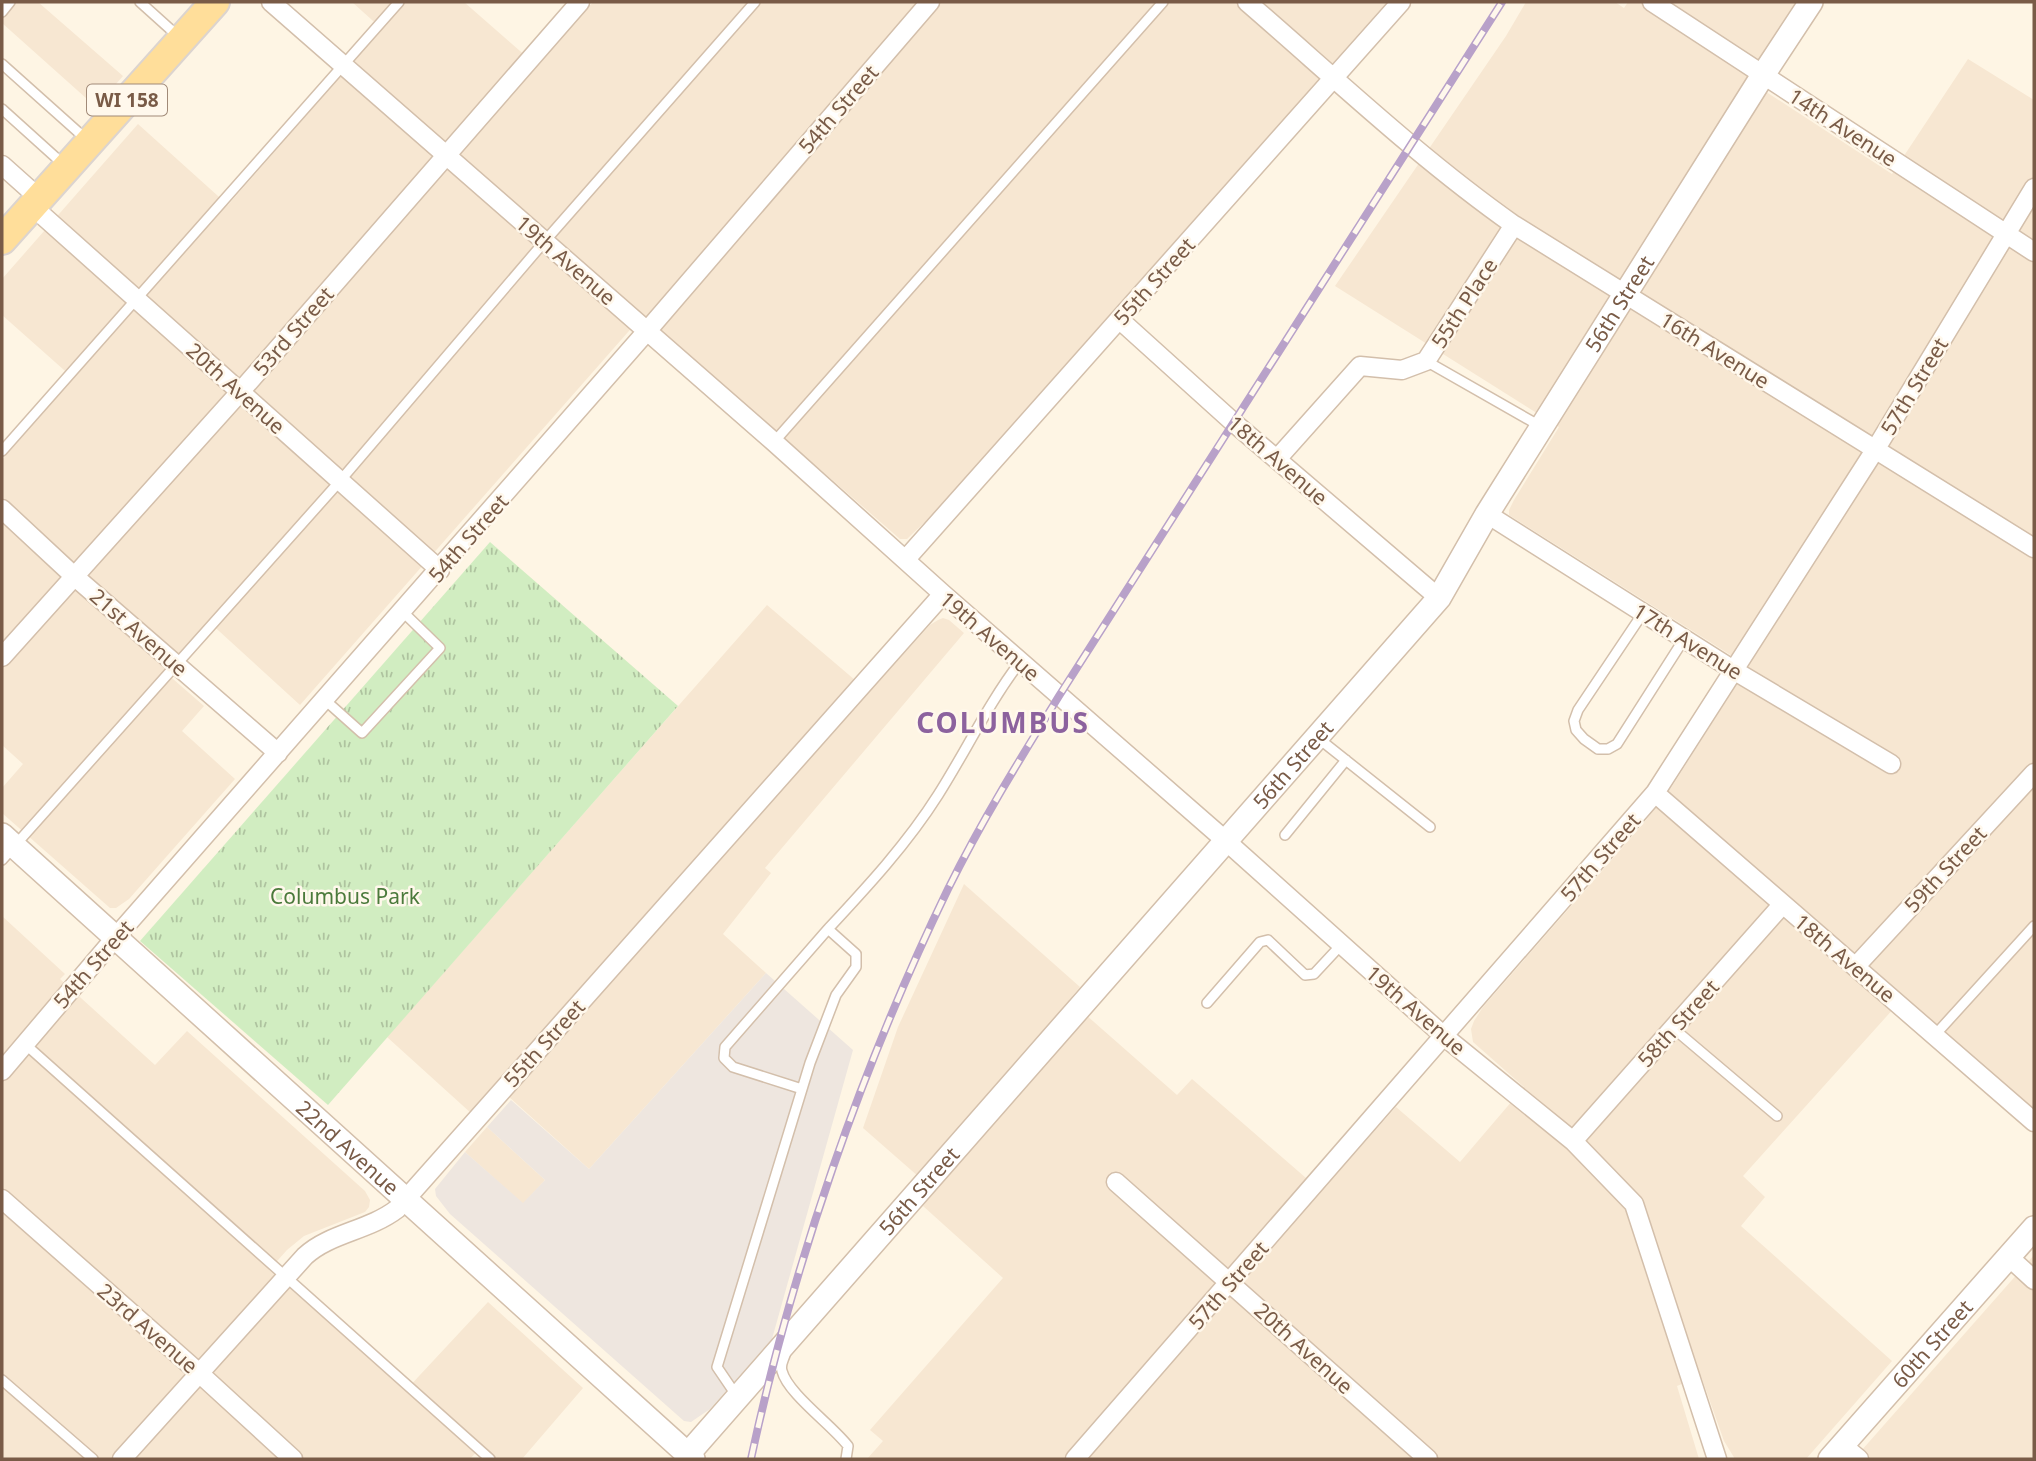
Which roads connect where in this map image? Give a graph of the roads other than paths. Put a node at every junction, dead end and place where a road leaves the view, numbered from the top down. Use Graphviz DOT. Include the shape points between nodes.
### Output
graph roads {
  1 [pos="10,2"];
  2 [pos="142,2"];
  3 [pos="213,2"];
  4 [pos="271,2"];
  5 [pos="399,2"];
  6 [pos="580,2"];
  7 [pos="755,2"];
  8 [pos="930,2"];
  9 [pos="1163,2"];
  10 [pos="1247,2"];
  11 [pos="1401,2"];
  12 [pos="1652,2"];
  13 [pos="1811,2"];
  14 [pos="2,12"];
  15 [pos="182,39"];
  16 [pos="2,64"];
  17 [pos="344,65"];
  18 [pos="1763,75"];
  19 [pos="1335,77"];
  20 [pos="2,109"];
  21 [pos="89,142"];
  22 [pos="446,154"];
  23 [pos="2,165"];
  24 [pos="67,167"];
  25 [pos="2034,188"];
  26 [pos="36,202"];
  27 [pos="1514,225"];
  28 [pos="2005,234"];
  29 [pos="2,240"];
  30 [pos="545,241"];
  31 [pos="2034,252"];
  32 [pos="1626,294"];
  33 [pos="136,299"];
  34 [pos="1120,320"];
  35 [pos="647,331"];
  36 [pos="1426,361"];
  37 [pos="240,392"];
  38 [pos="1543,427"];
  39 [pos="774,442"];
  40 [pos="1875,450"];
  41 [pos="2,451"];
  42 [pos="1277,459"];
  43 [pos="340,481"];
  44 [pos="2,509"];
  45 [pos="1488,514"];
  46 [pos="2034,548"];
  47 [pos="906,559"];
  48 [pos="440,570"];
  49 [pos="74,576"];
  50 [pos="943,594"];
  51 [pos="1439,598"];
  52 [pos="403,612"];
  53 [pos="1643,613"];
  54 [pos="1684,639"];
  55 [pos="2,657"];
  56 [pos="1020,662"];
  57 [pos="176,665"];
  58 [pos="1735,671"];
  59 [pos="325,700"];
  60 [pos="1317,737"];
  61 [pos="278,753"];
  62 [pos="1346,760"];
  63 [pos="1891,764"];
  64 [pos="2034,773"];
  65 [pos="1656,793"];
  66 [pos="1430,827"];
  67 [pos="1285,835"];
  68 [pos="1226,841"];
  69 [pos="6,847"];
  70 [pos="1782,905"];
  71 [pos="2034,926"];
  72 [pos="828,929"];
  73 [pos="115,938"];
  74 [pos="1341,945"];
  75 [pos="1856,966"];
  76 [pos="1207,1003"];
  77 [pos="1673,1028"];
  78 [pos="1935,1035"];
  79 [pos="1445,1037"];
  80 [pos="25,1044"];
  81 [pos="2,1071"];
  82 [pos="802,1089"];
  83 [pos="1777,1116"];
  84 [pos="2034,1122"];
  85 [pos="1573,1141"];
  86 [pos="1116,1182"];
  87 [pos="406,1198"];
  88 [pos="2,1199"];
  89 [pos="2034,1228"];
  90 [pos="2008,1257"];
  91 [pos="285,1277"];
  92 [pos="2034,1280"];
  93 [pos="1231,1283"];
  94 [pos="785,1342"];
  95 [pos="198,1372"];
  96 [pos="2,1380"];
  97 [pos="737,1397"];
  98 [pos="1844,1455"];
  99 [pos="688,1458"];
  100 [pos="1079,1458"];
  101 [pos="93,1459"];
  102 [pos="122,1459"];
  103 [pos="293,1459"];
  104 [pos="490,1459"];
  105 [pos="846,1459"];
  106 [pos="1428,1459"];
  107 [pos="1717,1459"];
  1 -- 14 [label="lane"];
  2 -- 15 [label="lane"];
  3 -- 15 [label="main road, WI 158"];
  4 -- 17 [label="street, 19th Avenue"];
  5 -- 17 [label="lane"];
  6 -- 22 [label="street, 53rd Street"];
  7 -- 30 [label="lane"];
  8 -- 35 [label="street, 54th Street"];
  9 -- 39 [label="lane"];
  10 -- 19 [label="street, 16th Avenue"];
  11 -- 19 [label="street, 55th Street"];
  12 -- 18 [label="street, 14th Avenue"];
  13 -- 18 [label="street, 56th Street"];
  15 -- 21 [label="main road, WI 158"];
  16 -- 21 [label="lane"];
  17 -- 22 [label="street, 19th Avenue"];
  17 -- 33 [label="lane"];
  18 -- 28 [label="street, 14th Avenue"];
  18 -- 32 [label="street, 56th Street"];
  19 -- 27 [label="street, 16th Avenue" via="1464,189"];
  19 -- 34 [label="street, 55th Street"];
  20 -- 24 [label="lane"];
  21 -- 24 [label="main road, WI 158"];
  22 -- 30 [label="street, 19th Avenue"];
  22 -- 37 [label="street, 53rd Street"];
  23 -- 26 [label="street, 20th Avenue"];
  24 -- 26 [label="main road, WI 158"];
  25 -- 28 [label="street, 57th Street"];
  26 -- 29 [label="main road, WI 158"];
  26 -- 33 [label="street, 20th Avenue"];
  27 -- 32 [label="street, 16th Avenue"];
  27 -- 36 [label="street, 55th Place"];
  28 -- 31 [label="street, 14th Avenue"];
  28 -- 40 [label="street, 57th Street"];
  30 -- 35 [label="street, 19th Avenue"];
  30 -- 43 [label="lane"];
  32 -- 38 [label="street, 56th Street"];
  32 -- 40 [label="street, 16th Avenue"];
  33 -- 37 [label="street, 20th Avenue"];
  33 -- 41 [label="lane"];
  34 -- 42 [label="street, 18th Avenue"];
  34 -- 47 [label="street, 55th Street"];
  35 -- 39 [label="street, 19th Avenue"];
  35 -- 48 [label="street, 54th Street"];
  36 -- 38 [label="lane"];
  36 -- 42 [label="street, 55th Place" via="1402,370 1360,366"];
  37 -- 43 [label="street, 20th Avenue"];
  37 -- 49 [label="street, 53rd Street"];
  38 -- 45 [label="street, 56th Street"];
  39 -- 47 [label="street, 19th Avenue"];
  40 -- 46 [label="street, 16th Avenue"];
  40 -- 58 [label="street, 57th Street"];
  42 -- 51 [label="street, 18th Avenue"];
  43 -- 48 [label="street, 20th Avenue"];
  43 -- 57 [label="lane"];
  44 -- 49 [label="street, 21st Avenue"];
  45 -- 51 [label="street, 56th Street"];
  45 -- 53 [label="street, 17th Avenue"];
  47 -- 50 [label="street, 19th Avenue"];
  48 -- 52 [label="street, 54th Street"];
  49 -- 55 [label="street, 53rd Street"];
  49 -- 57 [label="street, 21st Avenue"];
  50 -- 56 [label="street, 19th Avenue"];
  50 -- 87 [label="street, 55th Street"];
  51 -- 60 [label="street, 56th Street"];
  52 -- 59 [label="street, 54th Street"];
  52 -- 59 [label="lane" via="440,648 362,733"];
  53 -- 54 [label="street, 17th Avenue"];
  53 -- 54 [label="lane" via="1578,710 1576,730 1598,748 1617,744"];
  54 -- 58 [label="street, 17th Avenue"];
  56 -- 68 [label="street, 19th Avenue"];
  56 -- 72 [label="lane" via="997,691 937,796"];
  57 -- 61 [label="street, 21st Avenue"];
  57 -- 69 [label="lane"];
  58 -- 63 [label="street, 17th Avenue"];
  58 -- 65 [label="street, 57th Street"];
  59 -- 61 [label="street, 54th Street"];
  60 -- 62 [label="lane"];
  60 -- 68 [label="street, 56th Street"];
  61 -- 73 [label="street, 54th Street"];
  62 -- 66 [label="lane"];
  62 -- 67 [label="lane"];
  64 -- 75 [label="street, 59th Street"];
  65 -- 70 [label="street, 18th Avenue"];
  65 -- 79 [label="street, 57th Street"];
  68 -- 74 [label="street, 19th Avenue"];
  68 -- 94 [label="street, 56th Street"];
  69 -- 73 [label="street, 22nd Avenue"];
  70 -- 75 [label="street, 18th Avenue"];
  70 -- 77 [label="street, 58th Street"];
  71 -- 78 [label="lane"];
  72 -- 82 [label="lane" via="856,954 856,967 836,995"];
  72 -- 82 [label="lane" via="725,1047 724,1058 733,1067"];
  73 -- 80 [label="street, 54th Street"];
  73 -- 87 [label="street, 22nd Avenue"];
  74 -- 76 [label="lane" via="1314,974 1305,975 1268,940 1260,942"];
  74 -- 79 [label="street, 19th Avenue"];
  75 -- 78 [label="street, 18th Avenue"];
  77 -- 83 [label="lane"];
  77 -- 85 [label="street, 58th Street"];
  78 -- 84 [label="street, 18th Avenue"];
  79 -- 85 [label="street, 19th Avenue"];
  79 -- 93 [label="street, 57th Street"];
  80 -- 81 [label="street, 54th Street"];
  80 -- 91 [label="lane"];
  82 -- 97 [label="lane" via="717,1367"];
  85 -- 107 [label="street, 19th Avenue" via="1634,1205"];
  86 -- 93 [label="street, 20th Avenue"];
  87 -- 91 [label="street, 55th Street" via="375,1223 313,1248"];
  87 -- 99 [label="street, 22nd Avenue"];
  88 -- 95 [label="street, 23rd Avenue"];
  89 -- 90 [label="street, 60th Street"];
  90 -- 92 [label="street"];
  90 -- 98 [label="street, 60th Street"];
  91 -- 95 [label="street, 55th Street"];
  91 -- 104 [label="lane"];
  93 -- 100 [label="street, 57th Street"];
  93 -- 106 [label="street, 20th Avenue"];
  94 -- 97 [label="street, 56th Street"];
  94 -- 105 [label="lane" via="781,1366 785,1377 848,1446"];
  95 -- 102 [label="street, 55th Street"];
  95 -- 103 [label="street, 23rd Avenue"];
  96 -- 101 [label="lane"];
  97 -- 99 [label="street, 56th Street"];
}
